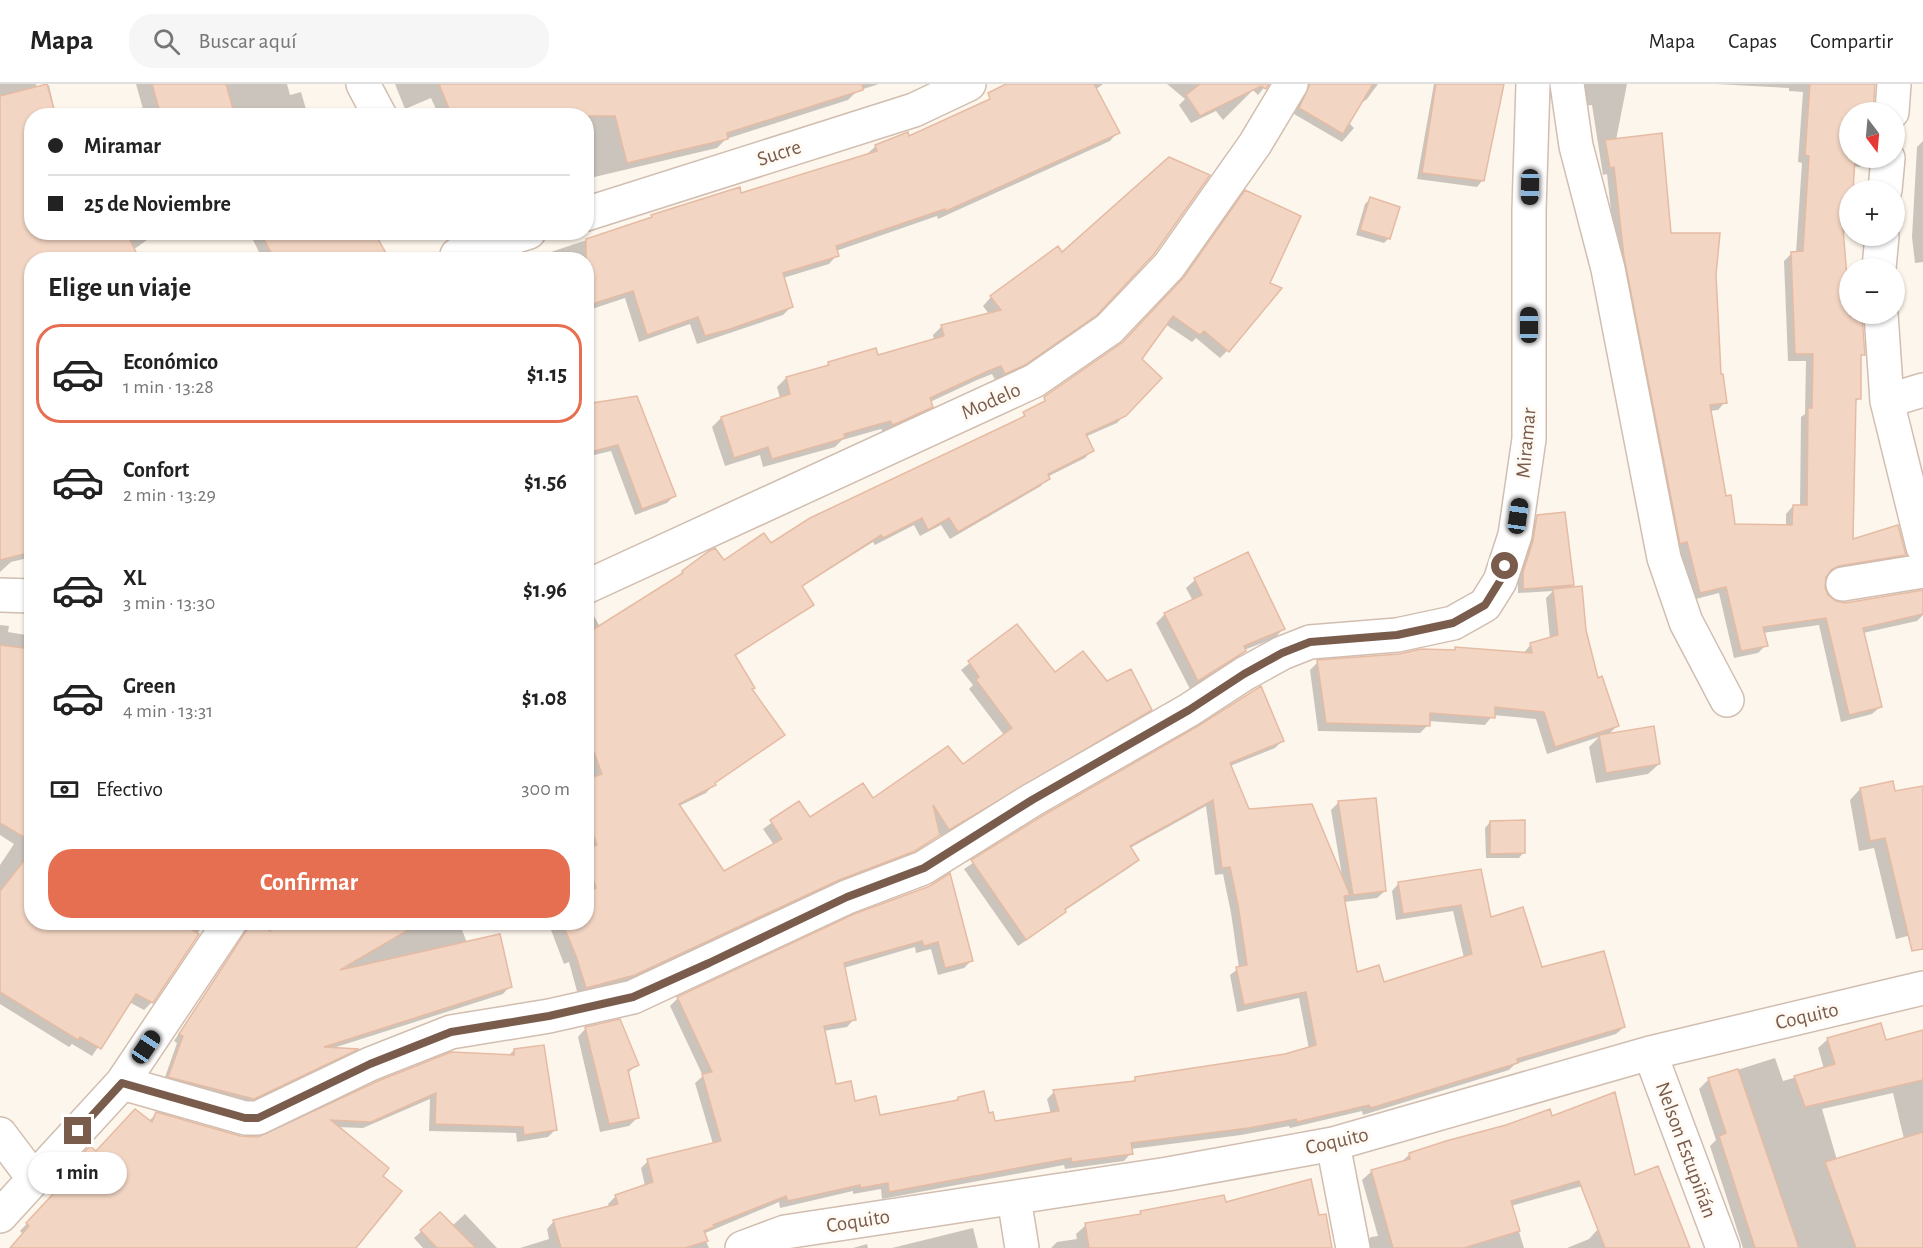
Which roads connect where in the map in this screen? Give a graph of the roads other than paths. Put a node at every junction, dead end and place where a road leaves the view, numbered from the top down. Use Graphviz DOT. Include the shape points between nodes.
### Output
graph roads {
  1 [pos="363,84"];
  2 [pos="969,84"];
  3 [pos="1291,84"];
  4 [pos="1533,84"];
  5 [pos="1567,84"];
  6 [pos="1894,84"];
  7 [pos="1893,102"];
  8 [pos="376,108"];
  9 [pos="594,211"];
  10 [pos="494,240"];
  11 [pos="454,249"];
  12 [pos="1882,324"];
  13 [pos="1923,390"];
  14 [pos="1887,401"];
  15 [pos="1923,547"];
  16 [pos="1923,571"];
  17 [pos="594,577"];
  18 [pos="1842,584"];
  19 [pos="0,595"];
  20 [pos="24,596"];
  21 [pos="1727,700"];
  22 [pos="225,930"];
  23 [pos="1923,988"];
  24 [pos="1650,1053"];
  25 [pos="122,1083"];
  26 [pos="0,1134"];
  27 [pos="1333,1144"];
  28 [pos="34,1179"];
  29 [pos="1014,1198"];
  30 [pos="0,1216"];
  31 [pos="742,1248"];
  32 [pos="1022,1248"];
  33 [pos="1353,1248"];
  34 [pos="1723,1248"];
  1 -- 8 [label="street"];
  2 -- 9 [label="street, Sucre" via="914,110"];
  3 -- 17 [label="street, Modelo" via="1255,144 1169,266 1108,329 1034,381"];
  4 -- 25 [label="street, Miramar" via="1530,439 1515,535 1500,581 1485,605 1453,623 1397,635 1310,642 1282,653 924,868 847,897 633,997 451,1032 370,1064 258,1118 245,1118"];
  5 -- 21 [label="street" via="1576,146 1608,269 1664,558 1686,622"];
  6 -- 7 [label="street"];
  10 -- 11 [label="street"];
  12 -- 14 [label="street"];
  13 -- 14 [label="street"];
  14 -- 15 [label="street"];
  16 -- 18 [label="street"];
  19 -- 20 [label="street"];
  22 -- 25 [label="street"];
  23 -- 24 [label="street, Coquito"];
  24 -- 27 [label="street, Coquito"];
  24 -- 34 [label="street, Nelson Estupiñán"];
  25 -- 28 [label="street"];
  26 -- 28 [label="street"];
  27 -- 29 [label="street, Coquito"];
  27 -- 33 [label="street"];
  28 -- 30 [label="street"];
  29 -- 31 [label="street, Coquito" via="785,1232"];
  29 -- 32 [label="street"];
}
